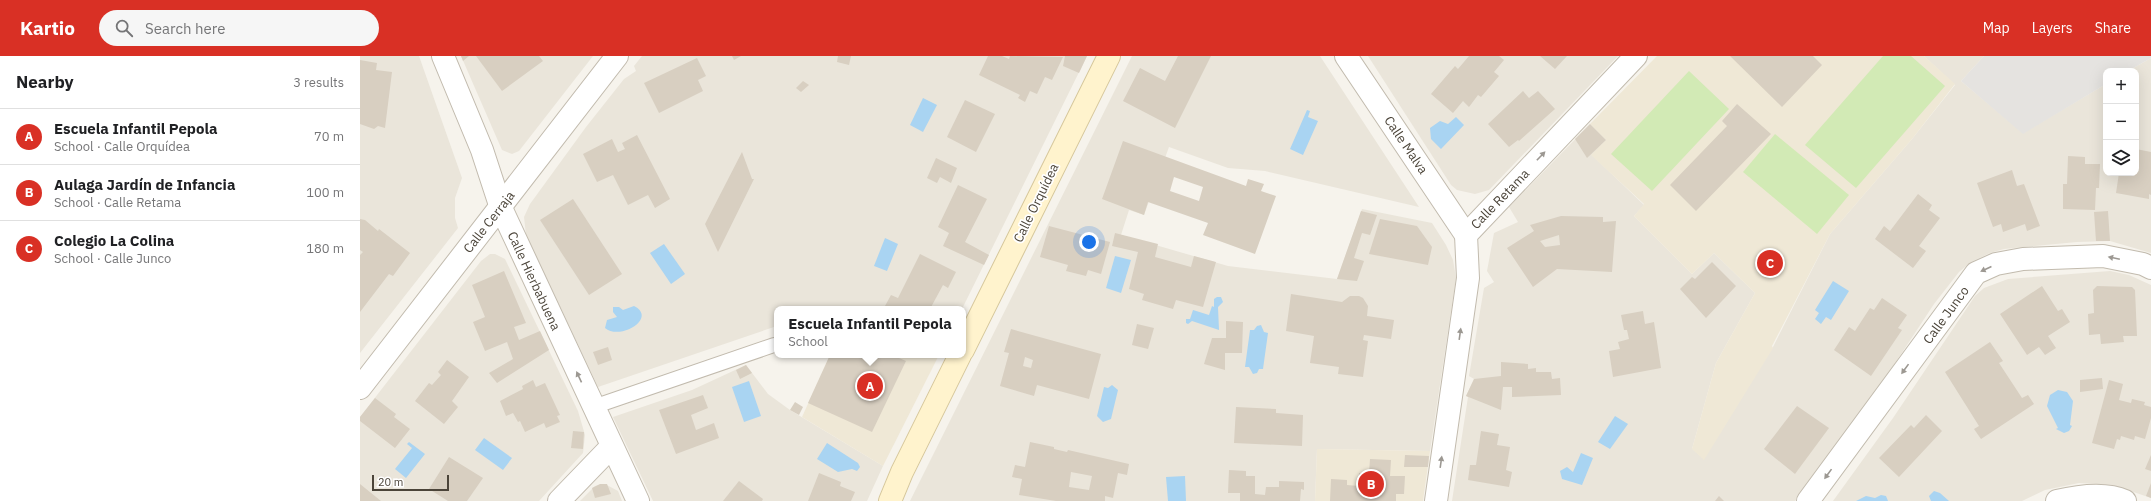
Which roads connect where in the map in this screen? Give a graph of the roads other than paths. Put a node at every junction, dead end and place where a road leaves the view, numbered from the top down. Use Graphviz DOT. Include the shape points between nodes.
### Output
graph roads {
  1 [pos="443,56"];
  2 [pos="617,56"];
  3 [pos="1109,56"];
  4 [pos="1346,56"];
  5 [pos="1636,56"];
  6 [pos="501,208"];
  7 [pos="1466,235"];
  8 [pos="2151,268"];
  9 [pos="966,344"];
  10 [pos="774,345"];
  11 [pos="959,358"];
  12 [pos="360,388"];
  13 [pos="593,407"];
  14 [pos="611,447"];
  15 [pos="559,501"];
  16 [pos="638,501"];
  17 [pos="890,501"];
  18 [pos="1436,501"];
  19 [pos="1808,501"];
  20 [pos="2057,501"];
  21 [pos="2125,501"];
  1 -- 6 [label="street, Calle Hierbabuena" via="482,150"];
  2 -- 6 [label="street, Calle Cerraja"];
  3 -- 9 [label="street, Calle Orquídea"];
  4 -- 7 [label="street, Calle Malva"];
  7 -- 5 [label="street, Calle Retama, one-way"];
  6 -- 12 [label="street, Calle Cerraja"];
  13 -- 6 [label="street, Calle Hierbabuena, one-way"];
  18 -- 7 [label="street, Calle Retama, one-way" via="1468,278"];
  8 -- 19 [label="street, Calle Junco, one-way" via="2102,256 2023,258 1996,264 1976,273"];
  10 -- 13 [label="lane"];
  11 -- 17 [label="street"];
  13 -- 14 [label="street, Calle Hierbabuena"];
  14 -- 15 [label="street"];
  14 -- 16 [label="street, Calle Hierbabuena"];
  20 -- 21 [label="street" via="2076,496 2116,497"];
}
